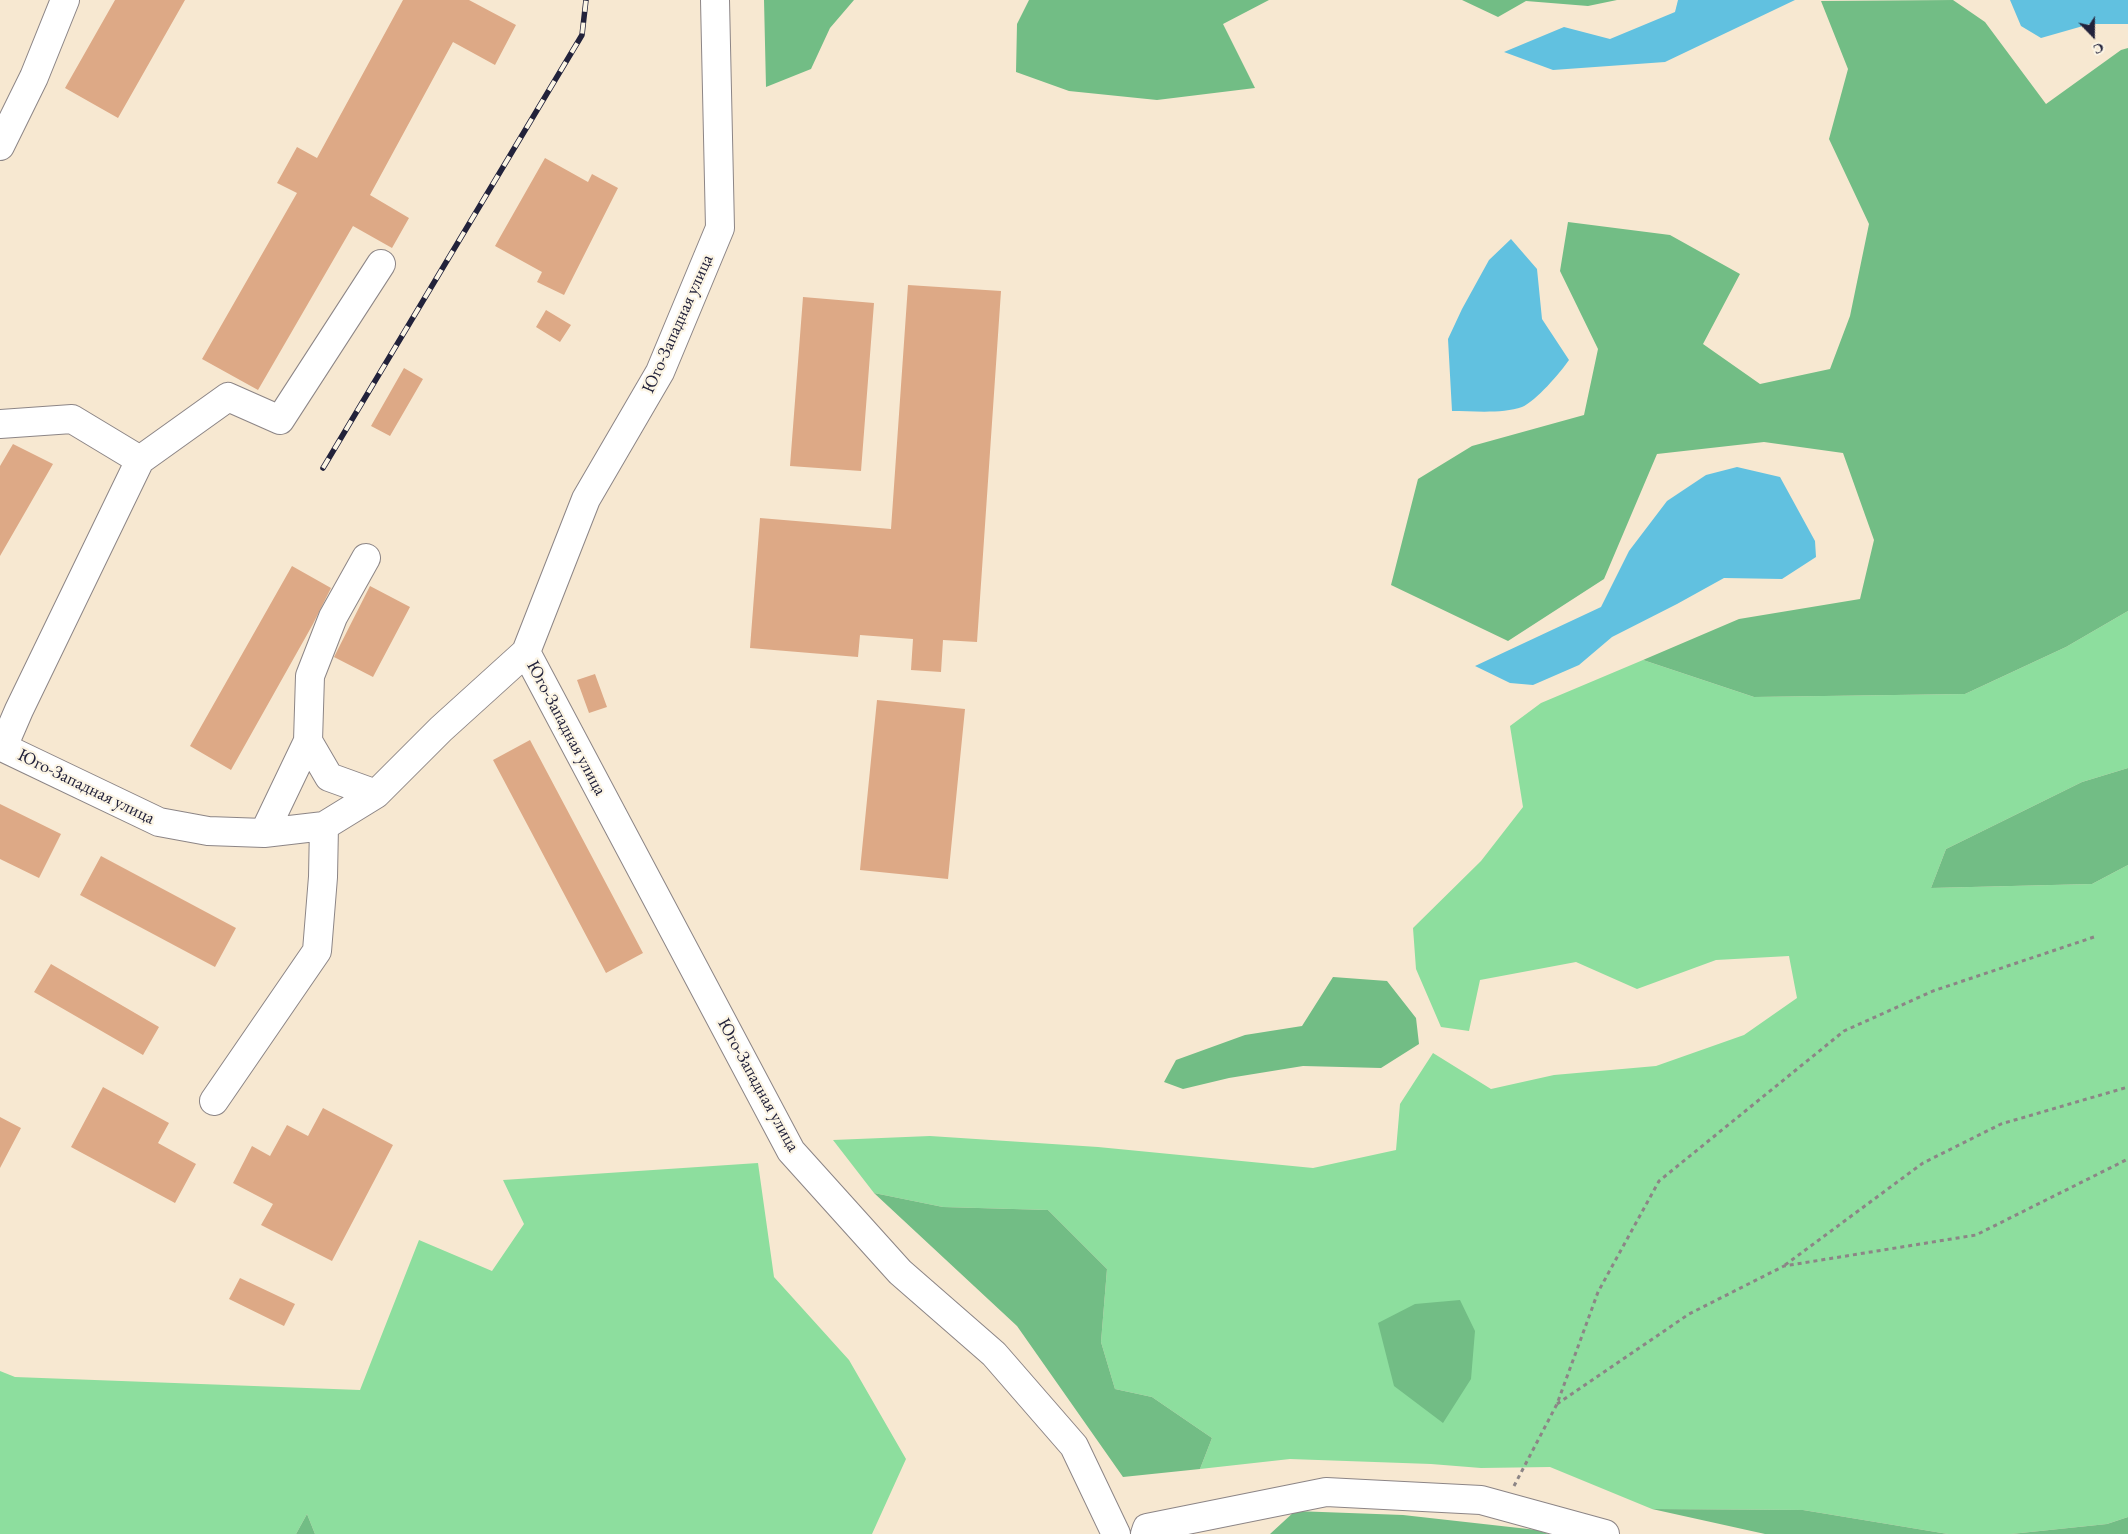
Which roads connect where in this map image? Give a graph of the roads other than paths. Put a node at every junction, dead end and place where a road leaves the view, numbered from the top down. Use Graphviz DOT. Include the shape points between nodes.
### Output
graph roads {
  1 [pos="65,0"];
  2 [pos="715,0"];
  3 [pos="0,146"];
  4 [pos="381,264"];
  5 [pos="0,424"];
  6 [pos="140,460"];
  7 [pos="366,558"];
  8 [pos="526,652"];
  9 [pos="308,741"];
  10 [pos="2,746"];
  11 [pos="376,794"];
  12 [pos="324,826"];
  13 [pos="264,833"];
  14 [pos="214,1101"];
  15 [pos="1146,1531"];
  16 [pos="1116,1532"];
  17 [pos="1605,1534"];
  1 -- 3 [label="street" via="34,76"];
  2 -- 8 [label="street, Юго-Западная улица" via="720,228 660,372 586,499"];
  4 -- 6 [label="street" via="280,420 228,398"];
  5 -- 6 [label="street" via="72,419"];
  6 -- 10 [label="street"];
  7 -- 9 [label="street" via="333,617 310,676"];
  8 -- 11 [label="street, Юго-Западная улица" via="441,729"];
  8 -- 16 [label="street, Юго-Западная улица" via="792,1151 900,1272 994,1354 1074,1446"];
  9 -- 11 [label="street" via="329,777"];
  9 -- 13 [label="street"];
  10 -- 13 [label="street, Юго-Западная улица" via="159,822 208,831"];
  11 -- 12 [label="street, Юго-Западная улица"];
  12 -- 13 [label="street, Юго-Западная улица"];
  12 -- 14 [label="street" via="317,951"];
  15 -- 16 [label="street"];
  15 -- 17 [label="street" via="1326,1492 1481,1500"];
}
